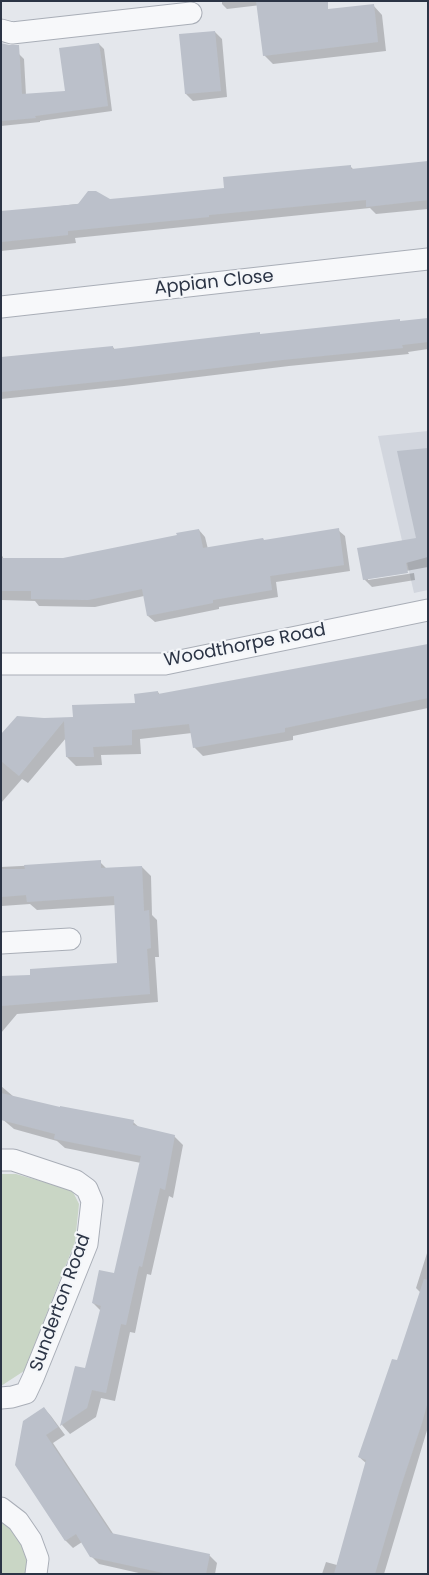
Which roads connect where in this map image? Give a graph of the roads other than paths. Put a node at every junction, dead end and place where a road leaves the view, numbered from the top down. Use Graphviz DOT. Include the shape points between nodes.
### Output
graph roads {
  1 [pos="191,13"];
  2 [pos="1,30"];
  3 [pos="428,259"];
  4 [pos="1,308"];
  5 [pos="428,610"];
  6 [pos="1,664"];
  7 [pos="70,939"];
  8 [pos="1,943"];
  9 [pos="1,1160"];
  10 [pos="1,1398"];
  11 [pos="1,1508"];
  12 [pos="36,1574"];
  1 -- 2 [label="street" via="12,33"];
  3 -- 4 [label="street, Appian Close"];
  5 -- 6 [label="street, Woodthorpe Road" via="165,664"];
  7 -- 8 [label="street"];
  9 -- 10 [label="street, Sunderton Road" via="13,1160 76,1181 87,1189 92,1201 87,1244 26,1393"];
  11 -- 12 [label="street" via="18,1521 31,1540 38,1559"];
}
